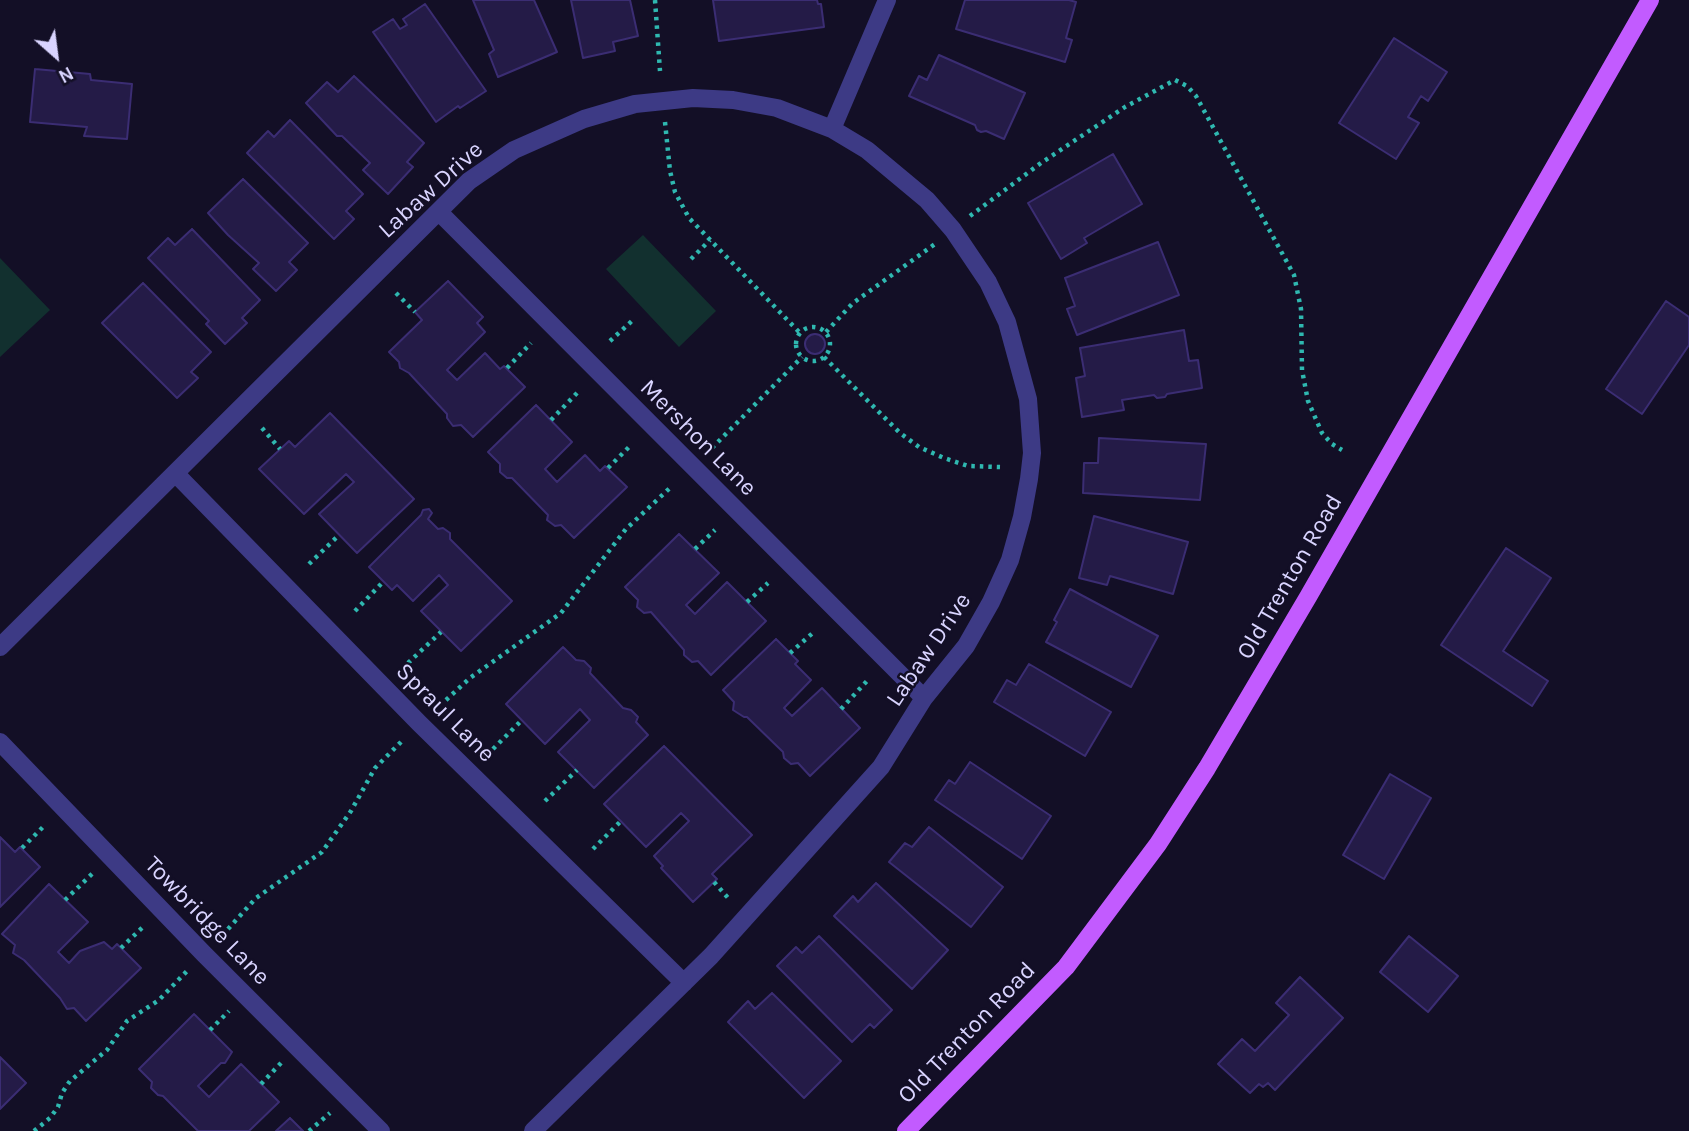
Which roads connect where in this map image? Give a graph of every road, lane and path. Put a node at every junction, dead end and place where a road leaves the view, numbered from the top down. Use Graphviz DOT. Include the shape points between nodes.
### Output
graph roads {
  1 [pos="654,0"];
  2 [pos="887,0"];
  3 [pos="1650,0"];
  4 [pos="660,71"];
  5 [pos="665,121"];
  6 [pos="832,129"];
  7 [pos="439,212"];
  8 [pos="969,217"];
  9 [pos="710,240"];
  10 [pos="938,242"];
  11 [pos="691,259"];
  12 [pos="396,293"];
  13 [pos="415,313"];
  14 [pos="633,320"];
  15 [pos="826,332"];
  16 [pos="800,333"];
  17 [pos="610,341"];
  18 [pos="531,342"];
  19 [pos="802,357"];
  20 [pos="824,357"];
  21 [pos="507,368"];
  22 [pos="579,391"];
  23 [pos="551,420"];
  24 [pos="262,428"];
  25 [pos="632,444"];
  26 [pos="712,448"];
  27 [pos="280,449"];
  28 [pos="1342,450"];
  29 [pos="1000,467"];
  30 [pos="608,468"];
  31 [pos="176,474"];
  32 [pos="672,486"];
  33 [pos="715,530"];
  34 [pos="339,535"];
  35 [pos="695,549"];
  36 [pos="309,564"];
  37 [pos="383,582"];
  38 [pos="768,583"];
  39 [pos="747,602"];
  40 [pos="355,611"];
  41 [pos="815,631"];
  42 [pos="441,632"];
  43 [pos="0,647"];
  44 [pos="790,653"];
  45 [pos="408,663"];
  46 [pos="867,681"];
  47 [pos="924,698"];
  48 [pos="446,700"];
  49 [pos="841,709"];
  50 [pos="522,720"];
  51 [pos="403,740"];
  52 [pos="0,742"];
  53 [pos="493,748"];
  54 [pos="576,770"];
  55 [pos="545,801"];
  56 [pos="621,821"];
  57 [pos="46,824"];
  58 [pos="22,848"];
  59 [pos="593,849"];
  60 [pos="93,873"];
  61 [pos="714,882"];
  62 [pos="729,899"];
  63 [pos="65,900"];
  64 [pos="145,925"];
  65 [pos="229,929"];
  66 [pos="121,948"];
  67 [pos="189,969"];
  68 [pos="684,983"];
  69 [pos="230,1010"];
  70 [pos="210,1030"];
  71 [pos="282,1062"];
  72 [pos="261,1084"];
  73 [pos="331,1112"];
  74 [pos="34,1131"];
  75 [pos="309,1131"];
  76 [pos="381,1131"];
  77 [pos="533,1131"];
  78 [pos="906,1131"];
  1 -- 4 [label="path"];
  2 -- 6 [label="street"];
  3 -- 78 [label="main road, Old Trenton Road" via="1308,597 1158,844 1066,967"];
  5 -- 9 [label="path" via="676,192 690,218"];
  6 -- 7 [label="street, Labaw Drive" via="777,108 733,100 635,104 584,119 514,150 469,181"];
  6 -- 47 [label="street, Labaw Drive" via="902,177 953,230 988,282 1007,322 1028,399 1032,453 1010,560 966,646"];
  7 -- 31 [label="street, Labaw Drive"];
  7 -- 47 [label="street, Mershon Lane"];
  8 -- 28 [label="path" via="1125,107 1175,80 1187,86 1294,275 1308,401 1322,433"];
  9 -- 11 [label="path"];
  9 -- 16 [label="path"];
  10 -- 15 [label="path" via="853,303"];
  12 -- 13 [label="path"];
  14 -- 17 [label="path"];
  15 -- 16 [label="path" via="810,327"];
  15 -- 20 [label="path" via="831,342"];
  16 -- 19 [label="path" via="796,342"];
  18 -- 21 [label="path"];
  19 -- 20 [label="path" via="810,361"];
  19 -- 26 [label="path"];
  20 -- 29 [label="path" via="919,447 968,466"];
  22 -- 23 [label="path"];
  24 -- 27 [label="path"];
  25 -- 30 [label="path"];
  31 -- 43 [label="street, Labaw Drive"];
  31 -- 68 [label="street, Spraul Lane" via="409,713"];
  32 -- 48 [label="path" via="626,529 561,613"];
  33 -- 35 [label="path"];
  34 -- 36 [label="path"];
  37 -- 40 [label="path"];
  38 -- 39 [label="path"];
  41 -- 44 [label="path"];
  42 -- 45 [label="path"];
  46 -- 49 [label="path"];
  47 -- 68 [label="street, Labaw Drive" via="881,766"];
  50 -- 53 [label="path"];
  51 -- 65 [label="path" via="375,768 322,852 256,898"];
  52 -- 76 [label="street, Towbridge Lane"];
  54 -- 55 [label="path"];
  56 -- 59 [label="path"];
  57 -- 58 [label="path"];
  60 -- 63 [label="path"];
  61 -- 62 [label="path"];
  64 -- 66 [label="path"];
  67 -- 74 [label="path" via="159,1000 127,1021 107,1050 70,1081 58,1107"];
  68 -- 77 [label="street, Labaw Drive"];
  69 -- 70 [label="path"];
  71 -- 72 [label="path"];
  73 -- 75 [label="path"];
}
